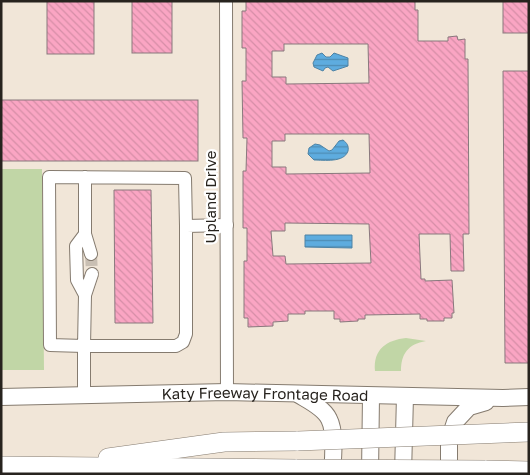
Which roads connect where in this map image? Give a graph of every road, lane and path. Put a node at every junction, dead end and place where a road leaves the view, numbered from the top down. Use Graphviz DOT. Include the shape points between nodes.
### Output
graph roads {
  1 [pos="226,1"];
  2 [pos="85,177"];
  3 [pos="227,225"];
  4 [pos="186,226"];
  5 [pos="85,234"];
  6 [pos="91,254"];
  7 [pos="92,274"];
  8 [pos="84,295"];
  9 [pos="84,346"];
  10 [pos="227,392"];
  11 [pos="84,395"];
  12 [pos="299,395"];
  13 [pos="370,396"];
  14 [pos="405,396"];
  15 [pos="1,397"];
  16 [pos="529,397"];
  17 [pos="503,398"];
  18 [pos="529,432"];
  19 [pos="1,466"];
  20 [pos="40,466"];
  21 [pos="529,471"];
  22 [pos="332,474"];
  23 [pos="370,474"];
  24 [pos="403,474"];
  25 [pos="449,474"];
  1 -- 3 [label="street, Upland Drive"];
  2 -- 4 [label="street" via="185,178"];
  2 -- 5 [label="street"];
  2 -- 9 [label="street" via="49,177 50,345"];
  3 -- 4 [label="street"];
  3 -- 10 [label="street, Upland Drive"];
  4 -- 9 [label="street" via="186,334 183,342 176,346"];
  5 -- 6 [label="street"];
  5 -- 8 [label="street" via="76,246 77,280"];
  7 -- 8 [label="street"];
  8 -- 9 [label="street"];
  9 -- 11 [label="street"];
  10 -- 11 [label="main road, Katy Freeway Frontage Road"];
  10 -- 12 [label="main road, Katy Freeway Frontage Road"];
  11 -- 15 [label="main road, Katy Freeway Frontage Road"];
  12 -- 13 [label="main road, Katy Freeway Frontage Road"];
  12 -- 22 [label="main road" via="330,419"];
  13 -- 14 [label="main road, Katy Freeway Frontage Road"];
  13 -- 23 [label="main road"];
  14 -- 17 [label="main road, Katy Freeway Frontage Road"];
  14 -- 24 [label="main road"];
  16 -- 17 [label="main road, Katy Freeway Frontage Road"];
  17 -- 25 [label="main road" via="469,406 455,422 449,440"];
  18 -- 20 [label="highway, bridge" via="224,442"];
  19 -- 20 [label="highway"];
  20 -- 21 [label="highway, bridge"];
}
